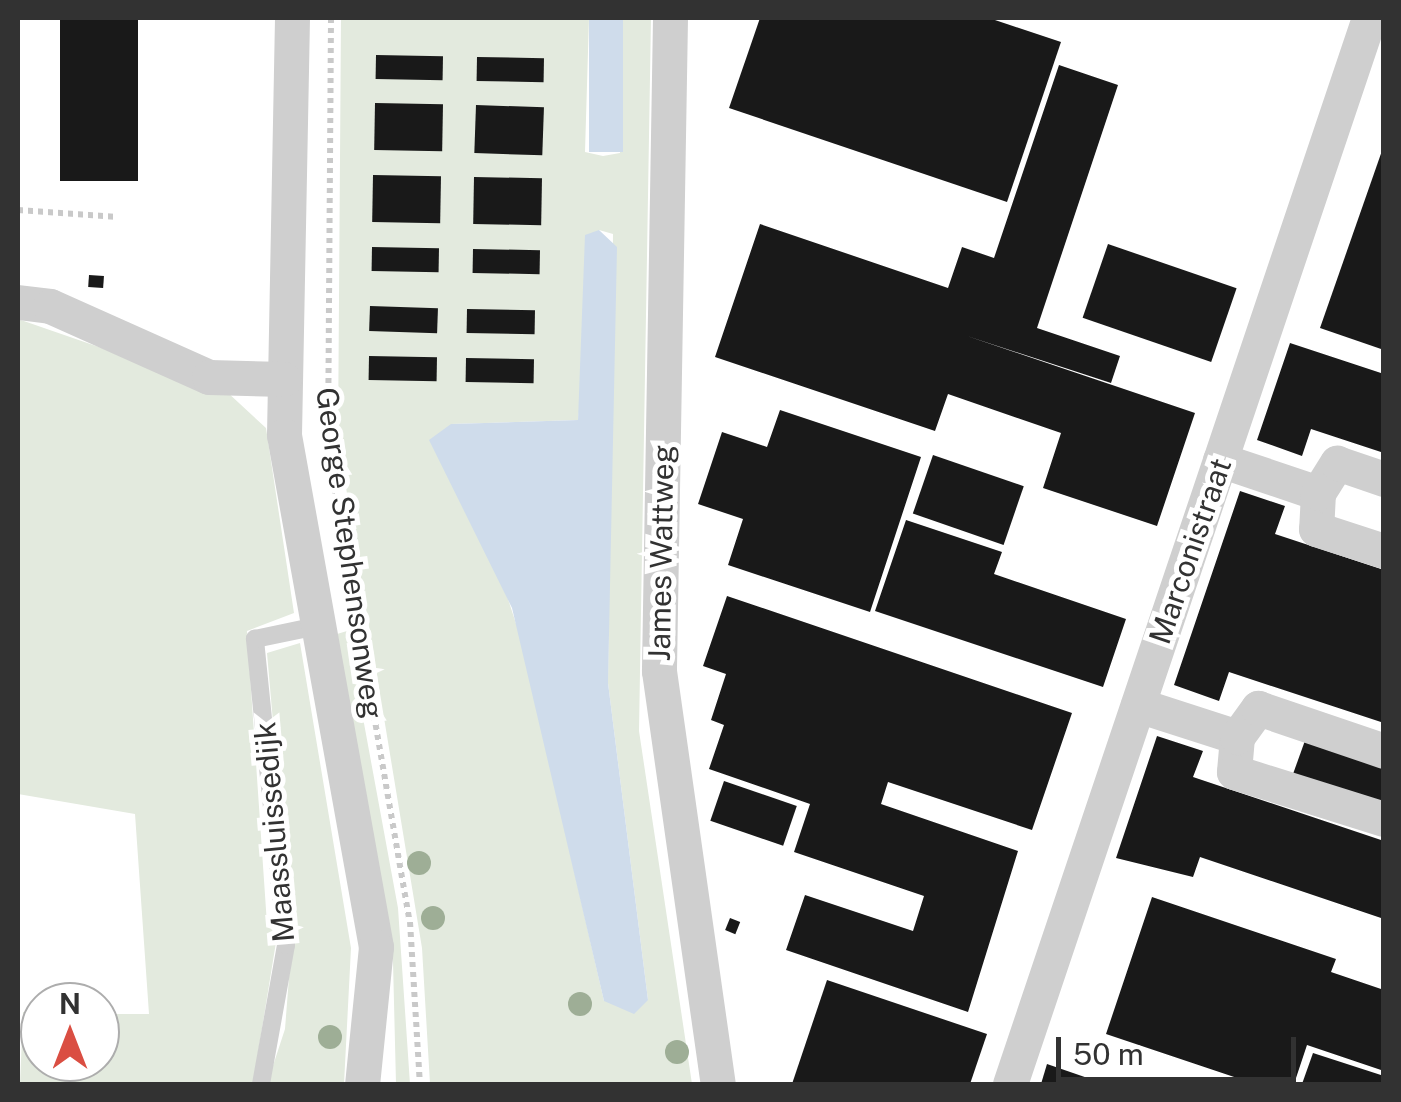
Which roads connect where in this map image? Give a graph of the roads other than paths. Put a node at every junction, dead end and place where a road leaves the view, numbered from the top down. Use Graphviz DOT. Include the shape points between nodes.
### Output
graph roads {
  1 [pos="292,18"];
  2 [pos="670,18"];
  3 [pos="1370,18"];
  4 [pos="18,302"];
  5 [pos="284,379"];
  6 [pos="1220,460"];
  7 [pos="1384,479"];
  8 [pos="1318,494"];
  9 [pos="1384,551"];
  10 [pos="317,626"];
  11 [pos="1138,704"];
  12 [pos="1237,737"];
  13 [pos="1384,751"];
  14 [pos="1384,819"];
  15 [pos="370,1078"];
  16 [pos="261,1084"];
  17 [pos="718,1084"];
  18 [pos="1010,1084"];
  1 -- 5 [label="street, George Stephensonweg"];
  2 -- 17 [label="street, James Wattweg" via="658,671"];
  3 -- 6 [label="street, Marconistraat"];
  4 -- 5 [label="street" via="65,312 209,376"];
  5 -- 10 [label="street, George Stephensonweg" via="284,435"];
  6 -- 8 [label="street"];
  6 -- 11 [label="street, Marconistraat"];
  7 -- 8 [label="street" via="1337,464"];
  8 -- 9 [label="street" via="1316,529"];
  10 -- 15 [label="street, George Stephensonweg" via="376,947"];
  10 -- 16 [label="lane, Maassluissedijk" via="255,639 286,944"];
  11 -- 12 [label="street"];
  11 -- 18 [label="street, Marconistraat"];
  12 -- 13 [label="street" via="1258,708"];
  12 -- 14 [label="street" via="1234,772"];
}
